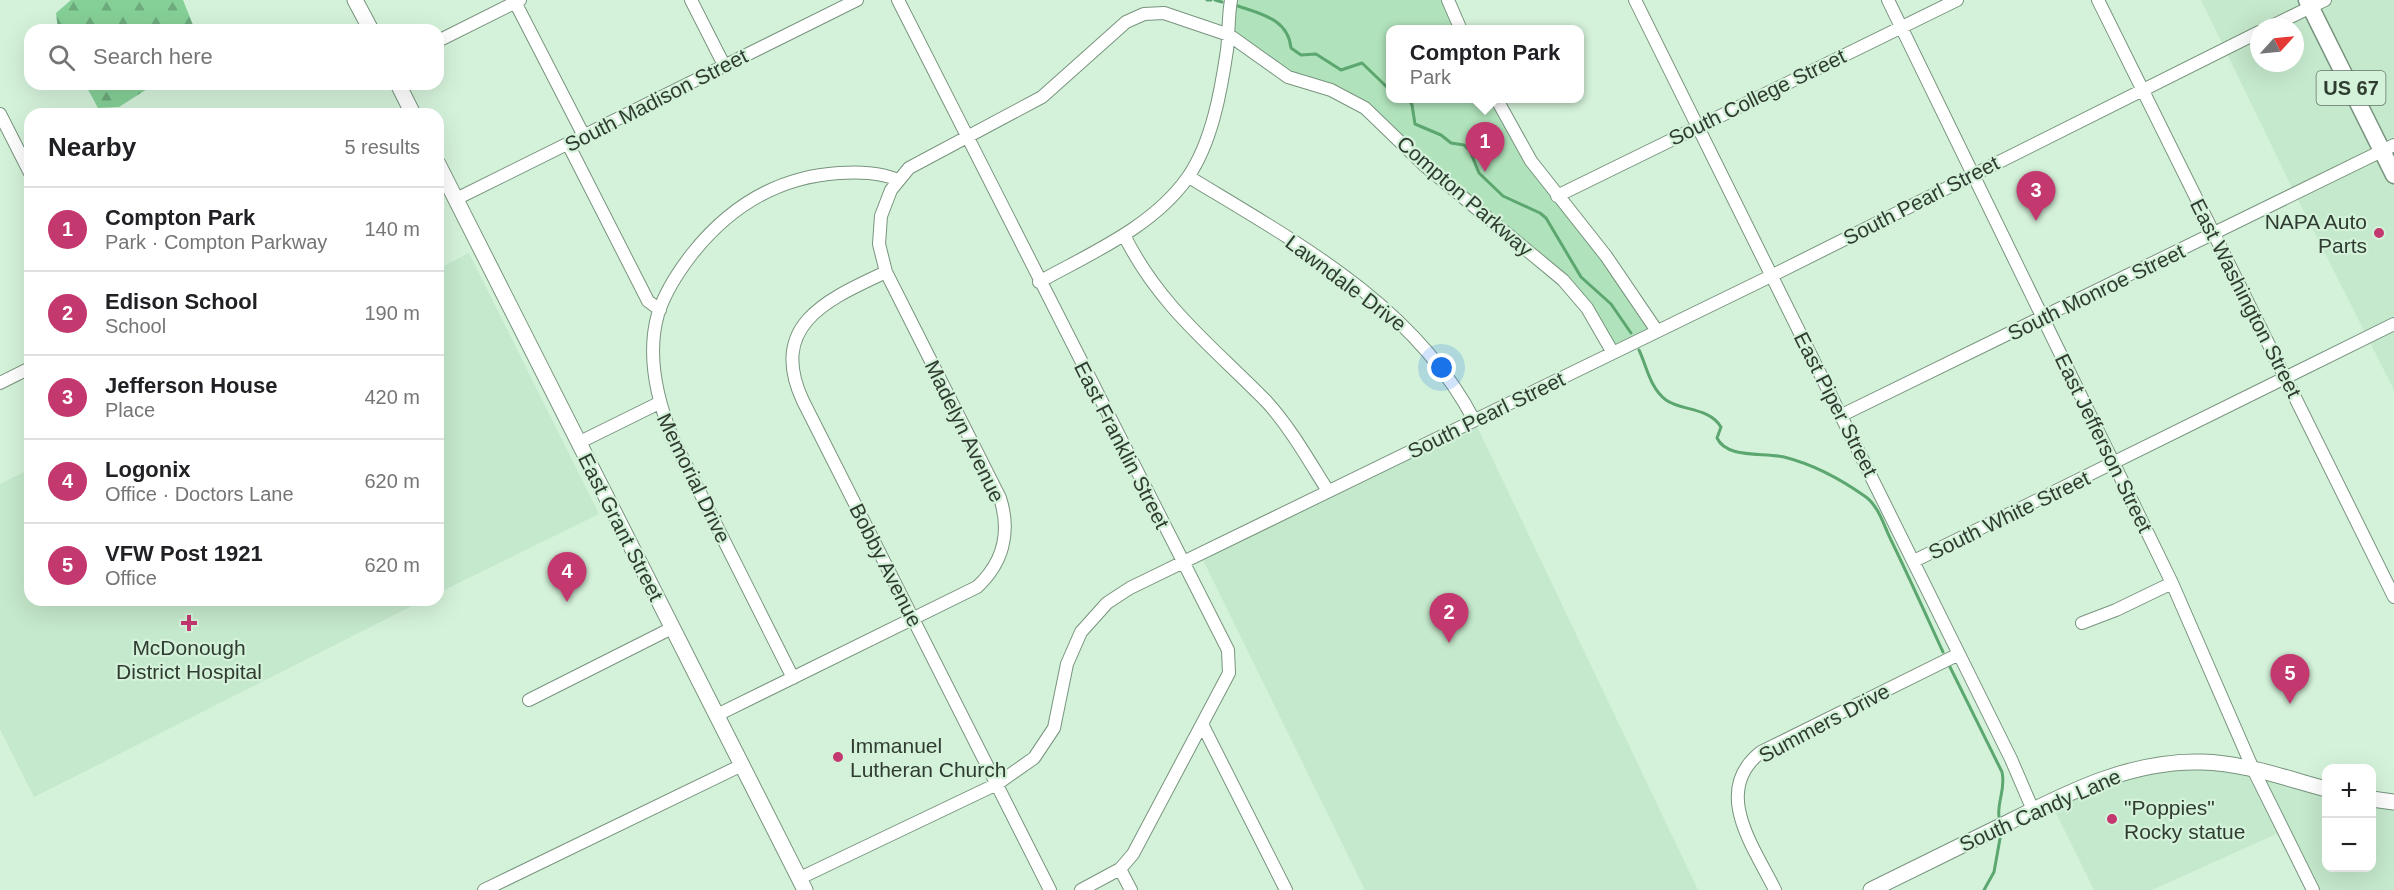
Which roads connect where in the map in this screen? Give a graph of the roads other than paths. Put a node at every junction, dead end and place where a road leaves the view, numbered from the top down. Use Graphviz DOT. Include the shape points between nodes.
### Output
graph roads {
  1 [pos="355,0"];
  2 [pos="691,0"];
  3 [pos="857,0"];
  4 [pos="898,0"];
  5 [pos="1231,0"];
  6 [pos="1448,0"];
  7 [pos="1635,0"];
  8 [pos="1888,0"];
  9 [pos="1957,0"];
  10 [pos="2098,0"];
  11 [pos="517,1"];
  12 [pos="2315,2"];
  13 [pos="2286,18"];
  14 [pos="367,24"];
  15 [pos="1459,25"];
  16 [pos="1901,27"];
  17 [pos="1228,35"];
  18 [pos="2250,36"];
  19 [pos="444,38"];
  20 [pos="724,65"];
  21 [pos="2141,89"];
  22 [pos="401,90"];
  23 [pos="1498,103"];
  24 [pos="410,108"];
  25 [pos="0,114"];
  26 [pos="1697,126"];
  27 [pos="584,136"];
  28 [pos="966,139"];
  29 [pos="568,144"];
  30 [pos="2388,148"];
  31 [pos="24,161"];
  32 [pos="1972,174"];
  33 [pos="2394,175"];
  34 [pos="444,176"];
  35 [pos="1189,177"];
  36 [pos="898,180"];
  37 [pos="1557,195"];
  38 [pos="456,199"];
  39 [pos="2214,234"];
  40 [pos="1124,235"];
  41 [pos="886,272"];
  42 [pos="1771,276"];
  43 [pos="1039,282"];
  44 [pos="660,310"];
  45 [pos="2042,318"];
  46 [pos="2394,324"];
  47 [pos="1657,331"];
  48 [pos="1613,353"];
  49 [pos="24,371"];
  50 [pos="2286,377"];
  51 [pos="0,383"];
  52 [pos="659,403"];
  53 [pos="1842,415"];
  54 [pos="1474,420"];
  55 [pos="578,442"];
  56 [pos="2113,464"];
  57 [pos="1328,491"];
  58 [pos="1914,561"];
  59 [pos="1182,562"];
  60 [pos="2172,583"];
  61 [pos="2391,584"];
  62 [pos="2394,597"];
  63 [pos="914,620"];
  64 [pos="2082,623"];
  65 [pos="672,628"];
  66 [pos="1959,654"];
  67 [pos="793,678"];
  68 [pos="529,699"];
  69 [pos="717,715"];
  70 [pos="1202,724"];
  71 [pos="742,765"];
  72 [pos="2253,769"];
  73 [pos="997,784"];
  74 [pos="2322,788"];
  75 [pos="2376,800"];
  76 [pos="2394,802"];
  77 [pos="2033,810"];
  78 [pos="1120,869"];
  79 [pos="803,884"];
  80 [pos="484,890"];
  81 [pos="1050,890"];
  82 [pos="1081,890"];
  83 [pos="1131,890"];
  84 [pos="1286,890"];
  85 [pos="1775,890"];
  86 [pos="1871,890"];
  87 [pos="2313,890"];
  1 -- 14 [label="main road"];
  2 -- 20 [label="street"];
  3 -- 20 [label="street, South Madison Street"];
  4 -- 28 [label="street, East Franklin Street"];
  5 -- 17 [label="street"];
  6 -- 15 [label="street"];
  7 -- 26 [label="street, East Piper Street"];
  8 -- 16 [label="street, East Jefferson Street"];
  9 -- 16 [label="street, South College Street"];
  10 -- 21 [label="street, East Washington Street"];
  11 -- 19 [label="street"];
  11 -- 27 [label="street"];
  12 -- 13 [label="street"];
  12 -- 30 [label="highway, US 67"];
  16 -- 26 [label="street, South College Street"];
  16 -- 32 [label="street, East Jefferson Street"];
  17 -- 28 [label="street" via="1164,13 1135,17 1042,97"];
  17 -- 35 [label="street" via="1210,128"];
  17 -- 48 [label="street, Compton Parkway" via="1288,77 1331,90 1365,108 1424,165 1563,280 1597,323"];
  18 -- 21 [label="street, South Pearl Street"];
  20 -- 27 [label="street, South Madison Street"];
  21 -- 32 [label="street, South Pearl Street"];
  21 -- 39 [label="street, East Washington Street"];
  22 -- 24 [label="main road"];
  23 -- 37 [label="street" via="1531,161"];
  25 -- 31 [label="street"];
  26 -- 37 [label="street, South College Street"];
  26 -- 42 [label="street, East Piper Street"];
  27 -- 29 [label="street, South Madison Street"];
  28 -- 36 [label="street, Madelyn Avenue" via="909,168"];
  28 -- 43 [label="street, East Franklin Street"];
  29 -- 38 [label="street, South Madison Street"];
  29 -- 44 [label="street" via="648,301"];
  30 -- 33 [label="highway, US 67"];
  30 -- 39 [label="street, South Monroe Street"];
  32 -- 42 [label="street, South Pearl Street"];
  32 -- 45 [label="street, East Jefferson Street"];
  34 -- 38 [label="main road, East Grant Street"];
  35 -- 40 [label="street" via="1154,213"];
  35 -- 54 [label="street, Lawndale Drive" via="1314,255 1393,314 1441,366"];
  36 -- 41 [label="street, Madelyn Avenue" via="880,216 879,244"];
  36 -- 44 [label="street, Memorial Drive" via="879,174 829,174 789,182 756,196 708,233 674,279"];
  37 -- 47 [label="street" via="1606,256"];
  38 -- 55 [label="main road, East Grant Street"];
  39 -- 45 [label="street, South Monroe Street"];
  39 -- 50 [label="street, East Washington Street"];
  40 -- 43 [label="street"];
  40 -- 57 [label="street" via="1168,305 1267,403"];
  41 -- 63 [label="street, Madelyn Avenue" via="1000,498 1006,522 1001,552 986,579"];
  41 -- 63 [label="street, Bobby Avenue" via="819,308 802,327 793,364 803,401"];
  42 -- 47 [label="street, South Pearl Street"];
  42 -- 53 [label="street, East Piper Street"];
  43 -- 59 [label="street, East Franklin Street"];
  44 -- 52 [label="street, Memorial Drive" via="654,355"];
  45 -- 53 [label="street, South Monroe Street"];
  45 -- 56 [label="street, East Jefferson Street"];
  46 -- 50 [label="street, South White Street"];
  47 -- 48 [label="street, South Pearl Street"];
  48 -- 54 [label="street, South Pearl Street"];
  49 -- 51 [label="street"];
  50 -- 56 [label="street, South White Street"];
  50 -- 61 [label="street, East Washington Street"];
  52 -- 55 [label="street"];
  52 -- 67 [label="street, Memorial Drive" via="673,439"];
  53 -- 58 [label="street, East Piper Street"];
  54 -- 57 [label="street, South Pearl Street"];
  55 -- 65 [label="main road, East Grant Street"];
  56 -- 58 [label="street, South White Street"];
  56 -- 60 [label="street, East Jefferson Street"];
  57 -- 59 [label="street, South Pearl Street"];
  58 -- 66 [label="street, East Piper Street"];
  59 -- 70 [label="street, East Franklin Street" via="1231,662 1227,678"];
  59 -- 73 [label="street, South Pearl Street" via="1118,595 1088,623 1067,664 1060,709 1049,739 1034,758"];
  60 -- 64 [label="street"];
  60 -- 72 [label="street, East Jefferson Street"];
  61 -- 62 [label="street, East Washington Street"];
  63 -- 67 [label="street, Madelyn Avenue"];
  63 -- 73 [label="street, Bobby Avenue"];
  65 -- 68 [label="street"];
  65 -- 69 [label="main road, East Grant Street"];
  66 -- 77 [label="street, East Piper Street"];
  66 -- 85 [label="street, Summers Drive" via="1761,752 1750,762 1737,789 1738,812"];
  67 -- 69 [label="street, Madelyn Avenue"];
  69 -- 71 [label="main road, East Grant Street"];
  70 -- 78 [label="street" via="1133,854"];
  70 -- 84 [label="street"];
  71 -- 79 [label="main road, East Grant Street"];
  71 -- 80 [label="street"];
  72 -- 74 [label="main road, South Candy Lane"];
  72 -- 77 [label="main road, South Candy Lane" via="2185,762 2126,771"];
  72 -- 87 [label="street, East Jefferson Street"];
  73 -- 79 [label="street, South Pearl Street"];
  73 -- 81 [label="street, Bobby Avenue"];
  75 -- 76 [label="main road"];
  77 -- 86 [label="main road, South Candy Lane"];
  78 -- 82 [label="street"];
  78 -- 83 [label="street"];
}
